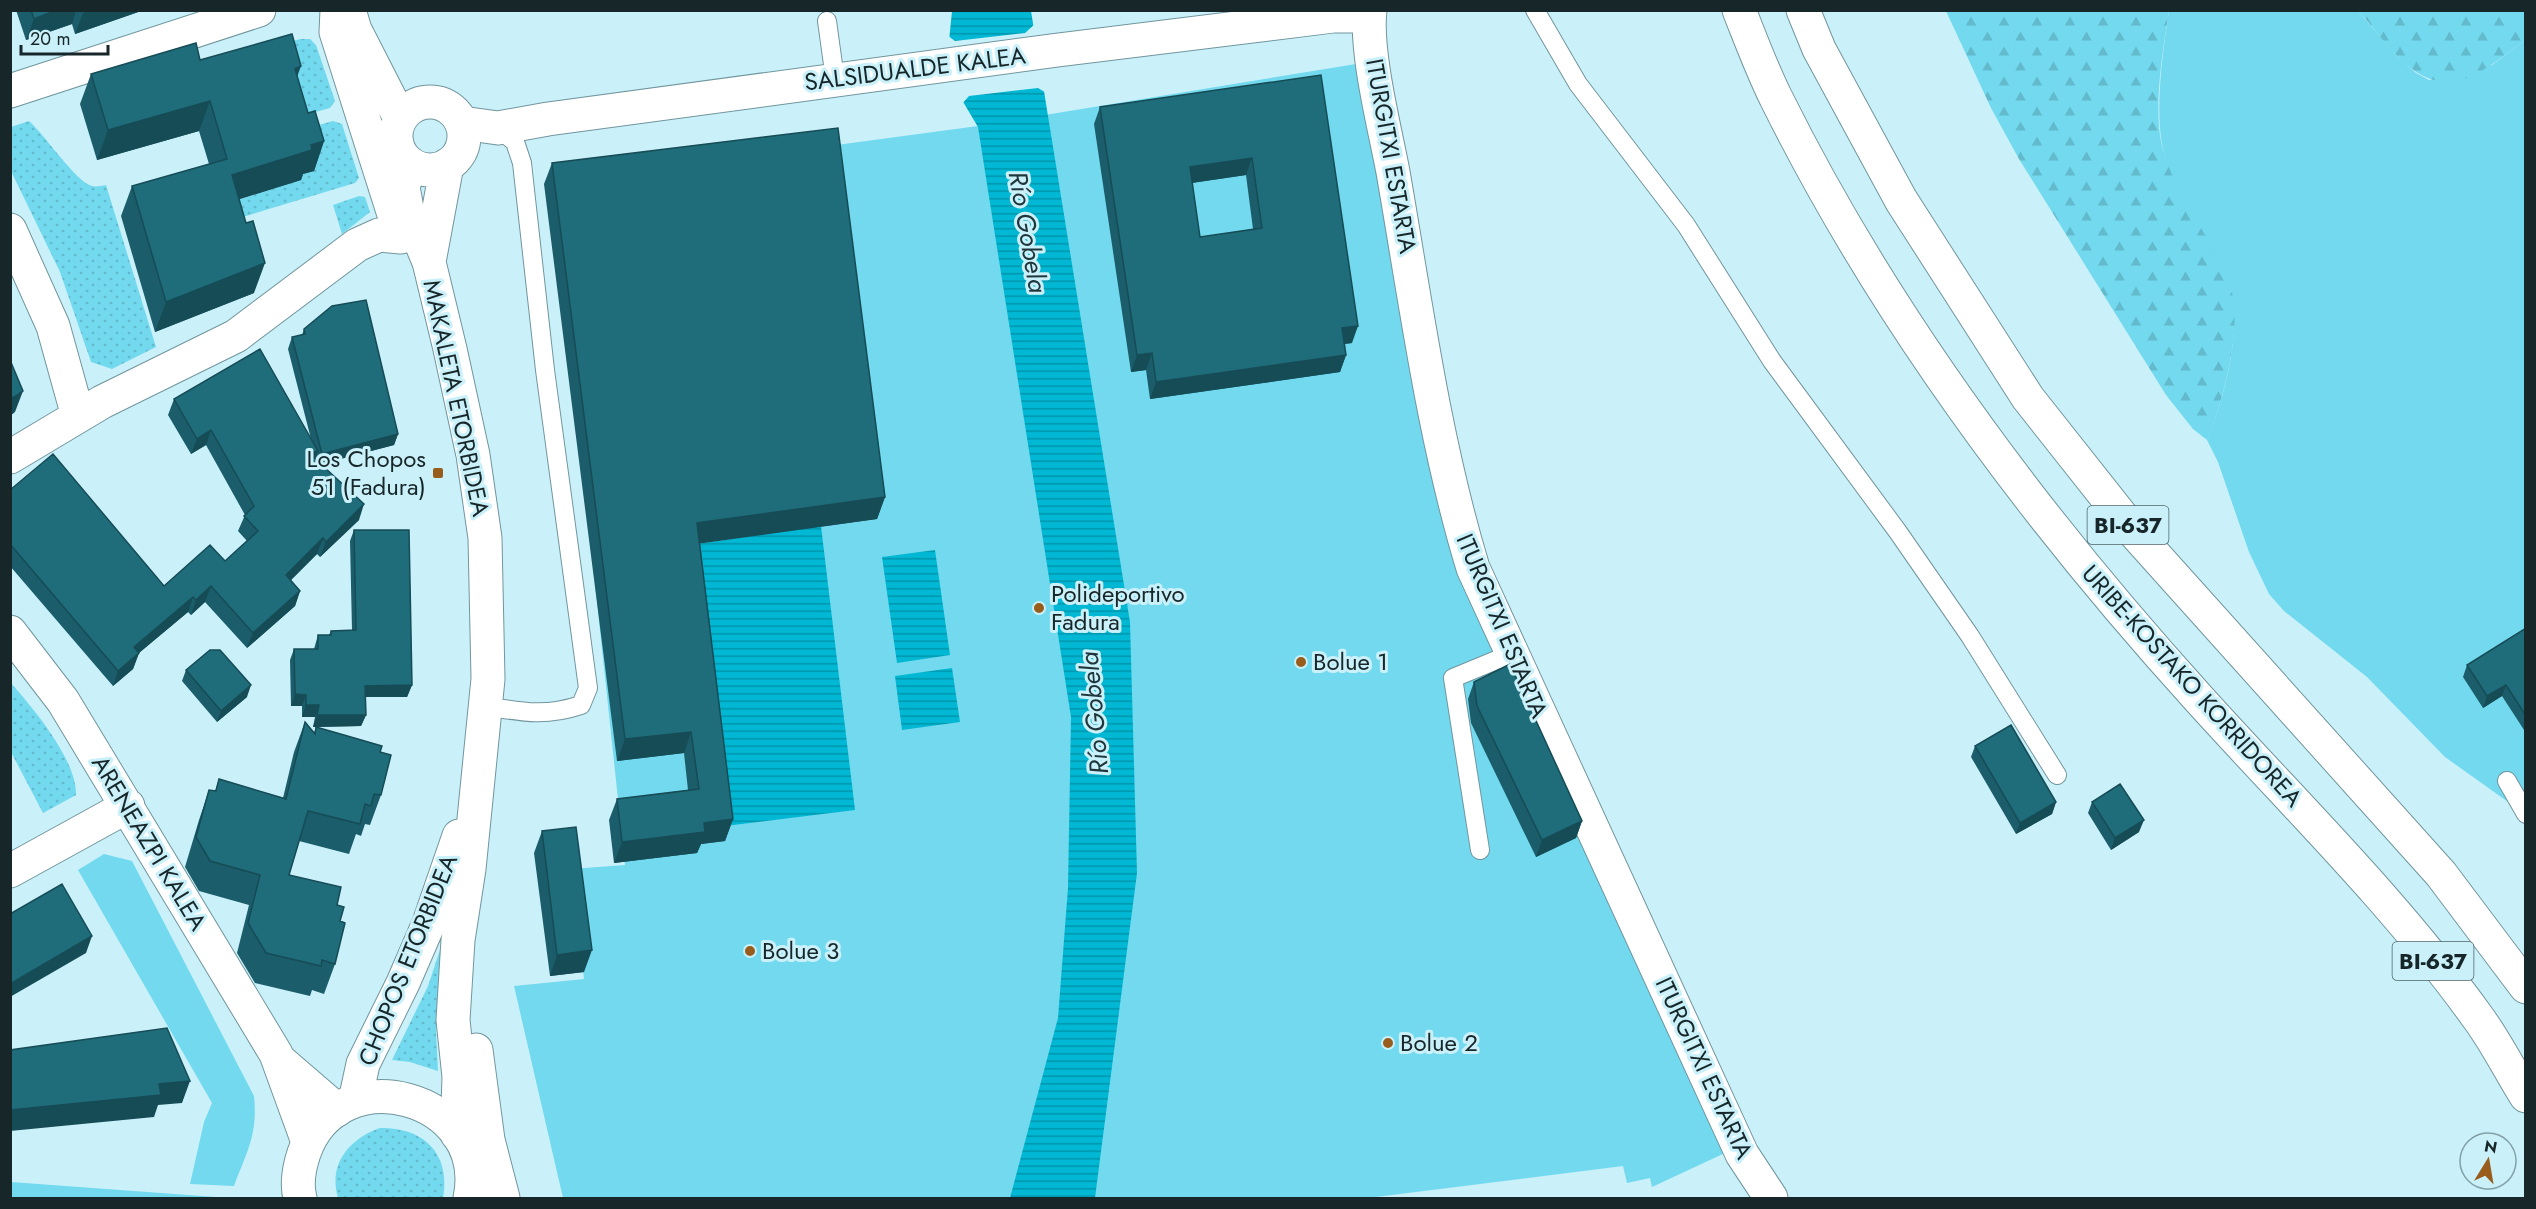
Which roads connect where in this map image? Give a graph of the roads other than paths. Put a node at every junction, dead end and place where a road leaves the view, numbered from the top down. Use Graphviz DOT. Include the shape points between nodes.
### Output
graph roads {
  1 [pos="259,10"];
  2 [pos="337,10"];
  3 [pos="349,10"];
  4 [pos="1535,10"];
  5 [pos="1740,10"];
  6 [pos="1803,10"];
  7 [pos="1370,13"];
  8 [pos="1293,16"];
  9 [pos="827,21"];
  10 [pos="380,75"];
  11 [pos="835,79"];
  12 [pos="10,91"];
  13 [pos="428,101"];
  14 [pos="400,118"];
  15 [pos="462,123"];
  16 [pos="498,128"];
  17 [pos="410,165"];
  18 [pos="447,165"];
  19 [pos="10,230"];
  20 [pos="401,237"];
  21 [pos="430,272"];
  22 [pos="78,416"];
  23 [pos="10,457"];
  24 [pos="10,632"];
  25 [pos="1511,654"];
  26 [pos="486,706"];
  27 [pos="2057,776"];
  28 [pos="2507,781"];
  29 [pos="477,786"];
  30 [pos="128,806"];
  31 [pos="2526,814"];
  32 [pos="1480,850"];
  33 [pos="10,871"];
  34 [pos="2526,987"];
  35 [pos="279,1060"];
  36 [pos="2526,1096"];
  37 [pos="346,1105"];
  38 [pos="457,1134"];
  39 [pos="308,1142"];
  40 [pos="473,1194"];
  41 [pos="300,1198"];
  42 [pos="503,1198"];
  43 [pos="1771,1198"];
  1 -- 12 [label="main road"];
  2 -- 20 [label="main road" via="336,32"];
  3 -- 10 [label="main road" via="355,30"];
  4 -- 27 [label="lane" via="1578,84 1686,225 1772,361 1899,532"];
  5 -- 36 [label="main road, URIBE-KOSTAKO KORRIDOREA / BI-637" via="1774,96 1837,213 1906,325 1983,436 2093,577 2389,905 2478,1016"];
  6 -- 34 [label="main road, BI-637" via="1901,200 2028,398 2134,532 2441,874"];
  7 -- 8 [label="main road, SALSIDUALDE KALEA"];
  7 -- 25 [label="main road, ITURGITXI ESTARTA" via="1379,91 1455,510 1473,568"];
  8 -- 11 [label="main road, SALSIDUALDE KALEA"];
  9 -- 11 [label="lane"];
  10 -- 13 [label="main road"];
  10 -- 14 [label="main road"];
  11 -- 16 [label="main road, SALSIDUALDE KALEA"];
  13 -- 14 [label="main road" via="417,103"];
  13 -- 15 [label="main road" via="448,107"];
  14 -- 17 [label="main road" via="395,139"];
  15 -- 16 [label="main road, SALSIDUALDE KALEA"];
  15 -- 18 [label="main road" via="464,142"];
  16 -- 26 [label="lane" via="515,142 522,163 588,688 581,705 556,713"];
  17 -- 18 [label="main road" via="424,169"];
  17 -- 21 [label="main road, MAKALETA ETORBIDEA" via="403,187 407,209"];
  18 -- 21 [label="main road"];
  19 -- 22 [label="main road" via="53,326"];
  20 -- 21 [label="main road" via="414,270"];
  20 -- 22 [label="main road" via="379,235 357,245 236,336"];
  21 -- 26 [label="main road, MAKALETA ETORBIDEA" via="470,443 485,538"];
  22 -- 23 [label="main road"];
  24 -- 30 [label="main road, ARENEAZPI KALEA" via="63,701"];
  25 -- 32 [label="lane" via="1453,678"];
  25 -- 43 [label="main road, ITURGITXI ESTARTA" via="1742,1154"];
  26 -- 29 [label="main road, MAKALETA ETORBIDEA"];
  28 -- 31 [label="lane"];
  29 -- 37 [label="main road, CHOPOS ETORBIDEA" via="429,923"];
  29 -- 38 [label="main road, MAKALETA ETORBIDEA" via="458,940 453,1020 459,1077"];
  29 -- 42 [label="main road, MAKALETA ETORBIDEA" via="487,844 474,935 477,1069 488,1140"];
  30 -- 33 [label="main road"];
  30 -- 35 [label="main road, ARENEAZPI KALEA"];
  35 -- 37 [label="main road, ARENEAZPI KALEA"];
  35 -- 39 [label="main road, ARENEAZPI KALEA"];
  37 -- 38 [label="main road" via="377,1096 400,1097 422,1104 442,1117"];
  37 -- 39 [label="main road" via="322,1122"];
  38 -- 40 [label="main road" via="469,1159"];
  39 -- 41 [label="main road" via="299,1166"];
}
